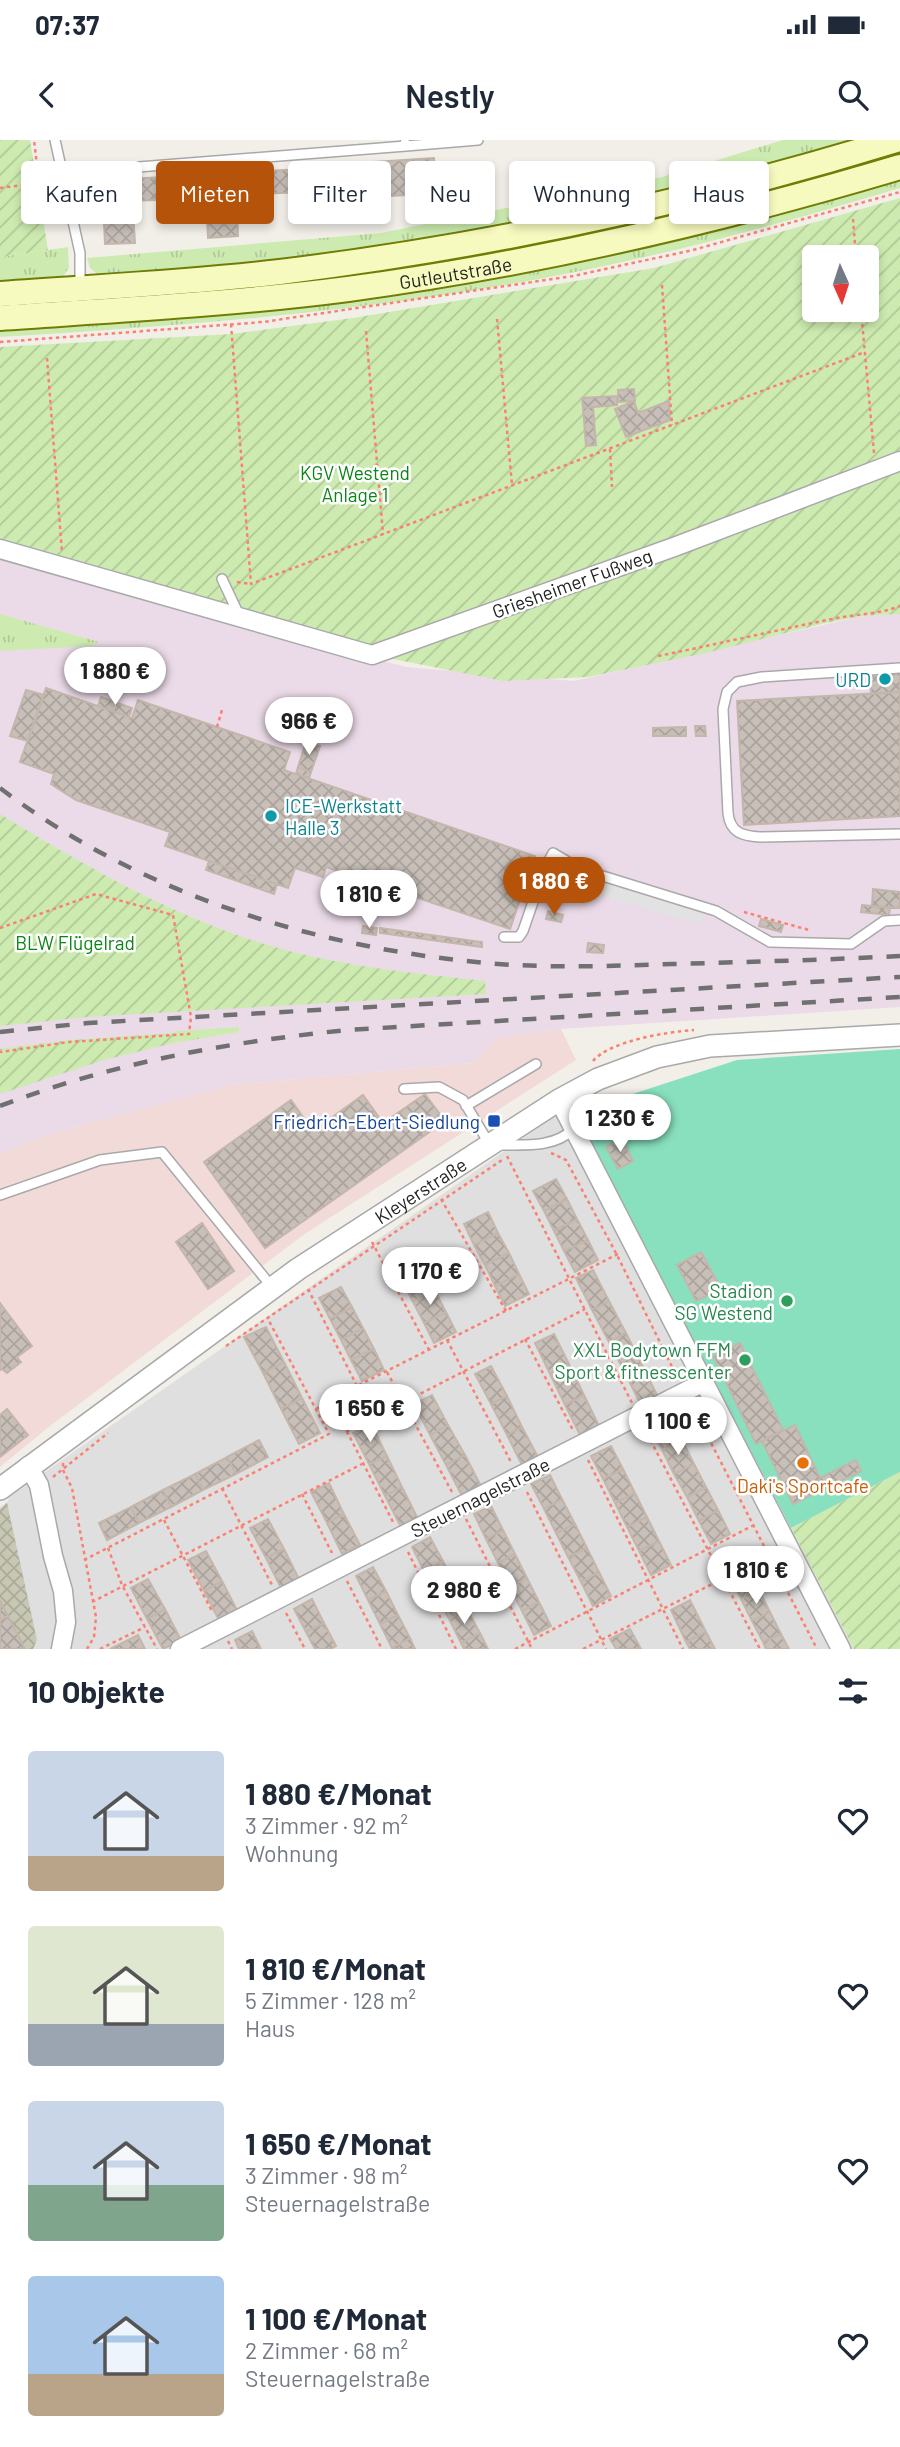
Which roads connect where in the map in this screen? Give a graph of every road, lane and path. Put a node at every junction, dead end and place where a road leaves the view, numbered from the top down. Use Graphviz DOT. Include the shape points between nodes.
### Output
graph roads {
  1 [pos="34,140"];
  2 [pos="55,140"];
  3 [pos="478,140"];
  4 [pos="896,140"];
  5 [pos="405,143"];
  6 [pos="59,161"];
  7 [pos="142,166"];
  8 [pos="900,167"];
  9 [pos="0,188"];
  10 [pos="853,219"];
  11 [pos="73,224"];
  12 [pos="855,245"];
  13 [pos="663,285"];
  14 [pos="0,294"];
  15 [pos="74,296"];
  16 [pos="0,310"];
  17 [pos="0,318"];
  18 [pos="497,319"];
  19 [pos="862,322"];
  20 [pos="231,324"];
  21 [pos="366,331"];
  22 [pos="864,352"];
  23 [pos="47,358"];
  24 [pos="673,425"];
  25 [pos="610,449"];
  26 [pos="900,461"];
  27 [pos="875,471"];
  28 [pos="512,485"];
  29 [pos="611,487"];
  30 [pos="383,534"];
  31 [pos="0,548"];
  32 [pos="63,566"];
  33 [pos="222,579"];
  34 [pos="900,606"];
  35 [pos="240,617"];
  36 [pos="658,656"];
  37 [pos="900,668"];
  38 [pos="222,710"];
  39 [pos="217,727"];
  40 [pos="900,834"];
  41 [pos="740,911"];
  42 [pos="900,920"];
  43 [pos="0,928"];
  44 [pos="504,937"];
  45 [pos="832,944"];
  46 [pos="900,1035"];
  47 [pos="0,1052"];
  48 [pos="536,1064"];
  49 [pos="404,1089"];
  50 [pos="559,1100"];
  51 [pos="466,1106"];
  52 [pos="574,1127"];
  53 [pos="490,1144"];
  54 [pos="548,1151"];
  55 [pos="517,1152"];
  56 [pos="437,1192"];
  57 [pos="0,1195"];
  58 [pos="364,1226"];
  59 [pos="375,1247"];
  60 [pos="635,1247"];
  61 [pos="617,1255"];
  62 [pos="298,1269"];
  63 [pos="272,1287"];
  64 [pos="309,1290"];
  65 [pos="585,1309"];
  66 [pos="506,1311"];
  67 [pos="267,1317"];
  68 [pos="525,1339"];
  69 [pos="447,1340"];
  70 [pos="224,1348"];
  71 [pos="429,1350"];
  72 [pos="463,1371"];
  73 [pos="704,1382"];
  74 [pos="357,1386"];
  75 [pos="676,1397"];
  76 [pos="316,1409"];
  77 [pos="116,1426"];
  78 [pos="346,1432"];
  79 [pos="64,1440"];
  80 [pos="581,1446"];
  81 [pos="362,1464"];
  82 [pos="28,1466"];
  83 [pos="63,1470"];
  84 [pos="520,1477"];
  85 [pos="39,1485"];
  86 [pos="222,1488"];
  87 [pos="0,1489"];
  88 [pos="164,1520"];
  89 [pos="241,1524"];
  90 [pos="754,1524"];
  91 [pos="788,1546"];
  92 [pos="108,1548"];
  93 [pos="770,1555"];
  94 [pos="182,1556"];
  95 [pos="84,1560"];
  96 [pos="649,1580"];
  97 [pos="122,1585"];
  98 [pos="278,1598"];
  99 [pos="92,1602"];
  100 [pos="663,1608"];
  101 [pos="586,1611"];
  102 [pos="145,1627"];
  103 [pos="221,1628"];
  104 [pos="601,1639"];
  105 [pos="61,1649"];
  106 [pos="87,1649"];
  107 [pos="100,1649"];
  108 [pos="157,1649"];
  109 [pos="180,1649"];
  110 [pos="232,1649"];
  111 [pos="305,1649"];
  112 [pos="515,1649"];
  113 [pos="583,1649"];
  114 [pos="606,1649"];
  115 [pos="683,1649"];
  116 [pos="817,1649"];
  117 [pos="841,1649"];
  1 -- 9 [label="path" via="39,183"];
  2 -- 6 [label="lane"];
  3 -- 5 [label="lane"];
  4 -- 15 [label="main road, Gutleutstraße" via="664,205 509,237 279,272"];
  5 -- 7 [label="lane"];
  8 -- 17 [label="main road, Gutleutstraße" via="692,225 457,272 229,303"];
  10 -- 12 [label="path"];
  11 -- 15 [label="lane" via="81,271"];
  13 -- 24 [label="path"];
  14 -- 15 [label="main road, Gutleutstraße"];
  15 -- 16 [label="lane"];
  18 -- 28 [label="path"];
  19 -- 22 [label="path"];
  20 -- 30 [label="path" via="251,584"];
  21 -- 30 [label="path"];
  22 -- 24 [label="path"];
  22 -- 27 [label="path"];
  23 -- 32 [label="path"];
  24 -- 25 [label="path"];
  25 -- 28 [label="path"];
  25 -- 29 [label="path"];
  26 -- 27 [label="street, Griesheimer Fußweg"];
  27 -- 35 [label="street, Griesheimer Fußweg" via="372,654"];
  28 -- 30 [label="path"];
  31 -- 32 [label="street, Griesheimer Fußweg"];
  32 -- 35 [label="street, Griesheimer Fußweg"];
  33 -- 35 [label="lane"];
  34 -- 36 [label="path"];
  37 -- 40 [label="lane" via="737,682 727,692 723,715 729,820 735,831 768,837"];
  38 -- 39 [label="path"];
  41 -- 45 [label="path" via="823,934"];
  42 -- 45 [label="lane" via="884,921 851,944"];
  43 -- 47 [label="path" via="96,894 173,915 191,1026 189,1034"];
  44 -- 45 [label="lane" via="519,937 523,931 553,853 580,869 716,911 770,942"];
  46 -- 50 [label="street, Kleyerstraße" via="710,1046 657,1056"];
  48 -- 51 [label="lane"];
  49 -- 51 [label="lane" via="439,1087"];
  50 -- 52 [label="street"];
  50 -- 53 [label="street, Kleyerstraße"];
  51 -- 53 [label="lane"];
  52 -- 53 [label="lane" via="564,1139 549,1143"];
  52 -- 60 [label="street"];
  53 -- 56 [label="street, Kleyerstraße"];
  54 -- 61 [label="path" via="566,1160"];
  55 -- 56 [label="path"];
  56 -- 58 [label="street, Kleyerstraße"];
  56 -- 59 [label="path"];
  56 -- 66 [label="path"];
  57 -- 63 [label="lane" via="100,1160 162,1152"];
  58 -- 59 [label="path"];
  58 -- 62 [label="street, Kleyerstraße"];
  59 -- 64 [label="path"];
  59 -- 71 [label="path"];
  60 -- 61 [label="path"];
  60 -- 73 [label="street"];
  61 -- 66 [label="path"];
  61 -- 75 [label="path" via="679,1377"];
  62 -- 63 [label="street, Kleyerstraße"];
  62 -- 64 [label="path"];
  63 -- 79 [label="street, Kleyerstraße"];
  64 -- 67 [label="path"];
  64 -- 74 [label="path"];
  65 -- 68 [label="path"];
  66 -- 69 [label="path"];
  67 -- 70 [label="path"];
  67 -- 76 [label="path"];
  68 -- 72 [label="path"];
  68 -- 80 [label="path"];
  69 -- 71 [label="path"];
  69 -- 72 [label="path"];
  71 -- 74 [label="path"];
  72 -- 78 [label="path"];
  72 -- 84 [label="path"];
  73 -- 75 [label="street, Steuernagelstraße"];
  73 -- 91 [label="street"];
  74 -- 76 [label="path"];
  75 -- 80 [label="street, Steuernagelstraße"];
  75 -- 90 [label="path" via="679,1405 692,1406"];
  76 -- 86 [label="path" via="329,1434"];
  77 -- 83 [label="path"];
  79 -- 82 [label="street, Kleyerstraße"];
  79 -- 83 [label="path"];
  80 -- 84 [label="street, Steuernagelstraße"];
  80 -- 96 [label="path"];
  81 -- 89 [label="path"];
  82 -- 85 [label="street"];
  82 -- 87 [label="street, Kleyerstraße"];
  83 -- 85 [label="path"];
  83 -- 95 [label="path" via="72,1488"];
  84 -- 98 [label="street, Steuernagelstraße"];
  84 -- 101 [label="path"];
  85 -- 105 [label="street" via="63,1591 66,1622"];
  86 -- 88 [label="path"];
  86 -- 89 [label="path"];
  88 -- 92 [label="path"];
  88 -- 94 [label="path"];
  89 -- 94 [label="path"];
  89 -- 98 [label="path"];
  90 -- 93 [label="path"];
  90 -- 96 [label="path"];
  91 -- 93 [label="path"];
  91 -- 117 [label="street"];
  92 -- 95 [label="path"];
  92 -- 97 [label="path"];
  93 -- 100 [label="path"];
  93 -- 116 [label="path"];
  94 -- 97 [label="path"];
  94 -- 103 [label="path"];
  95 -- 99 [label="path"];
  96 -- 100 [label="path"];
  96 -- 101 [label="path"];
  97 -- 99 [label="path"];
  97 -- 102 [label="path"];
  98 -- 103 [label="street, Steuernagelstraße"];
  98 -- 111 [label="path"];
  99 -- 106 [label="path" via="94,1637"];
  100 -- 104 [label="path"];
  100 -- 115 [label="path"];
  101 -- 104 [label="path"];
  101 -- 112 [label="path"];
  102 -- 107 [label="path"];
  102 -- 108 [label="path"];
  103 -- 109 [label="street, Steuernagelstraße"];
  103 -- 110 [label="path"];
  104 -- 113 [label="path"];
  104 -- 114 [label="path"];
}
